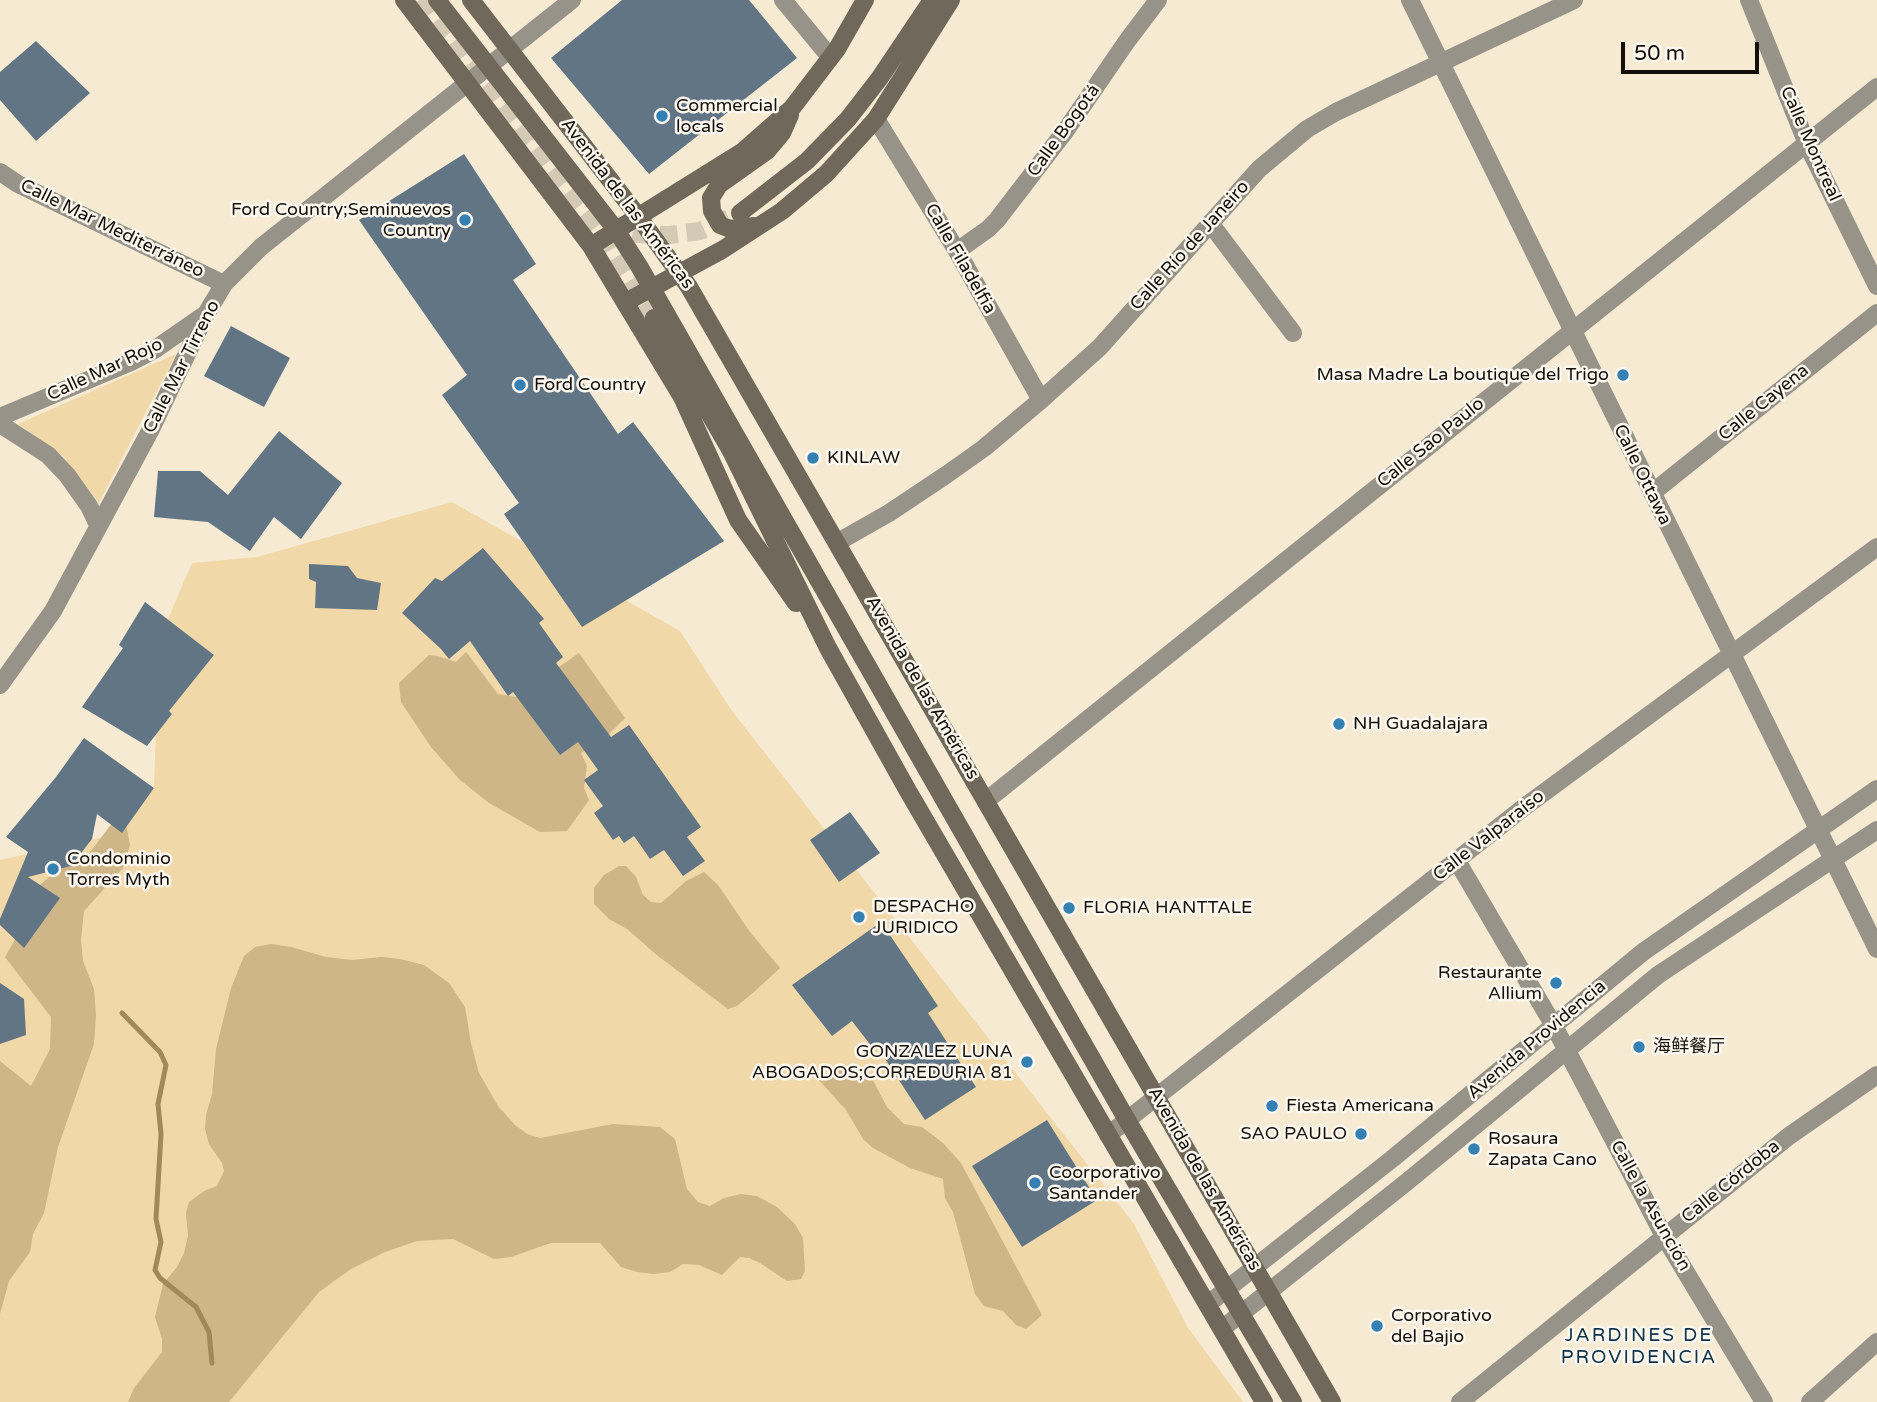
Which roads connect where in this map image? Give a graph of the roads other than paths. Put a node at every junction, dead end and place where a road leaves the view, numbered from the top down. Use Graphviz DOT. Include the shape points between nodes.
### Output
graph roads {
  1 [pos="404,0"];
  2 [pos="437,0"];
  3 [pos="471,0"];
  4 [pos="572,0"];
  5 [pos="783,0"];
  6 [pos="865,0"];
  7 [pos="932,0"];
  8 [pos="951,0"];
  9 [pos="1158,0"];
  10 [pos="1410,0"];
  11 [pos="1574,0"];
  12 [pos="1749,0"];
  13 [pos="510,50"];
  14 [pos="830,57"];
  15 [pos="1441,63"];
  16 [pos="489,66"];
  17 [pos="468,83"];
  18 [pos="1877,87"];
  19 [pos="792,108"];
  20 [pos="876,119"];
  21 [pos="1807,144"];
  22 [pos="0,172"];
  23 [pos="740,213"];
  24 [pos="638,216"];
  25 [pos="1210,223"];
  26 [pos="762,224"];
  27 [pos="616,230"];
  28 [pos="591,246"];
  29 [pos="957,251"];
  30 [pos="680,273"];
  31 [pos="224,284"];
  32 [pos="1877,285"];
  33 [pos="652,288"];
  34 [pos="626,302"];
  35 [pos="1877,313"];
  36 [pos="205,314"];
  37 [pos="654,318"];
  38 [pos="1572,330"];
  39 [pos="1293,333"];
  40 [pos="1041,400"];
  41 [pos="0,417"];
  42 [pos="0,424"];
  43 [pos="1651,493"];
  44 [pos="98,525"];
  45 [pos="838,542"];
  46 [pos="1877,547"];
  47 [pos="828,648"];
  48 [pos="1732,655"];
  49 [pos="0,685"];
  50 [pos="1877,789"];
  51 [pos="987,800"];
  52 [pos="1877,830"];
  53 [pos="1819,831"];
  54 [pos="1833,860"];
  55 [pos="1457,861"];
  56 [pos="1877,949"];
  57 [pos="1554,1026"];
  58 [pos="1567,1051"];
  59 [pos="1877,1075"];
  60 [pos="1157,1098"];
  61 [pos="1127,1120"];
  62 [pos="1108,1135"];
  63 [pos="1664,1236"];
  64 [pos="1255,1267"];
  65 [pos="1227,1289"];
  66 [pos="1269,1293"];
  67 [pos="1208,1304"];
  68 [pos="1242,1315"];
  69 [pos="1223,1328"];
  70 [pos="1877,1342"];
  71 [pos="1264,1402"];
  72 [pos="1293,1402"];
  73 [pos="1332,1402"];
  74 [pos="1460,1402"];
  75 [pos="1764,1402"];
  76 [pos="1810,1402"];
  1 -- 17 [label="main road"];
  2 -- 16 [label="main road, Avenida de las Américas"];
  3 -- 13 [label="main road, Avenida de las Américas"];
  4 -- 13 [label="street, Calle Mar Tirreno"];
  5 -- 14 [label="street"];
  6 -- 14 [label="main road"];
  7 -- 23 [label="main road" via="848,119 807,161"];
  8 -- 20 [label="main road"];
  9 -- 29 [label="street, Calle Bogotá" via="997,220"];
  10 -- 15 [label="street, Calle Ottawa"];
  11 -- 15 [label="street, Calle Río de Janeiro"];
  12 -- 21 [label="street, Calle Montreal"];
  13 -- 16 [label="street, Calle Mar Tirreno"];
  13 -- 24 [label="main road, Avenida de las Américas"];
  14 -- 19 [label="main road"];
  15 -- 25 [label="street, Calle Río de Janeiro" via="1307,129 1259,169"];
  15 -- 38 [label="street, Calle Ottawa"];
  16 -- 17 [label="street, Calle Mar Tirreno"];
  16 -- 27 [label="main road, Avenida de las Américas"];
  17 -- 28 [label="main road"];
  17 -- 31 [label="street, Calle Mar Tirreno" via="261,247"];
  18 -- 21 [label="street, Calle Sao Paulo"];
  19 -- 24 [label="main road" via="742,152"];
  19 -- 26 [label="main road" via="774,143 719,185 711,198 720,225 737,229"];
  20 -- 26 [label="main road" via="826,174"];
  20 -- 29 [label="street, Calle Filadelfia"];
  21 -- 32 [label="street, Calle Montreal"];
  21 -- 38 [label="street, Calle Sao Paulo"];
  22 -- 31 [label="street, Calle Mar Mediterráneo"];
  24 -- 27 [label="main road"];
  24 -- 30 [label="main road, Avenida de las Américas"];
  25 -- 39 [label="street"];
  25 -- 40 [label="street, Calle Río de Janeiro" via="1100,347"];
  26 -- 30 [label="main road"];
  27 -- 28 [label="main road"];
  27 -- 33 [label="main road, Avenida de las Américas"];
  28 -- 34 [label="main road"];
  29 -- 40 [label="street, Calle Filadelfia"];
  30 -- 33 [label="main road"];
  30 -- 45 [label="main road, Avenida de las Américas"];
  31 -- 36 [label="street, Calle Mar Tirreno"];
  33 -- 34 [label="main road"];
  33 -- 61 [label="main road, Avenida de las Américas"];
  34 -- 47 [label="main road" via="682,397 738,520"];
  35 -- 43 [label="street, Calle Cayena"];
  36 -- 41 [label="street, Calle Mar Rojo" via="142,356"];
  36 -- 44 [label="street, Calle Mar Tirreno" via="150,431"];
  37 -- 47 [label="main road" via="732,451"];
  38 -- 43 [label="street, Calle Ottawa"];
  38 -- 51 [label="street, Calle Sao Paulo"];
  40 -- 45 [label="street, Calle Río de Janeiro" via="946,475"];
  42 -- 44 [label="street" via="48,455 67,475"];
  43 -- 48 [label="street, Calle Ottawa"];
  44 -- 49 [label="street, Calle Mar Tirreno" via="53,611"];
  45 -- 51 [label="main road, Avenida de las Américas"];
  46 -- 48 [label="street, Calle Valparaíso"];
  47 -- 62 [label="main road"];
  48 -- 53 [label="street, Calle Ottawa"];
  48 -- 55 [label="street, Calle Valparaíso"];
  50 -- 53 [label="street, Avenida Providencia"];
  51 -- 60 [label="main road, Avenida de las Américas"];
  52 -- 54 [label="street, Avenida Providencia"];
  53 -- 54 [label="street, Calle Ottawa"];
  53 -- 57 [label="street, Avenida Providencia" via="1643,952"];
  54 -- 56 [label="street, Calle Ottawa"];
  54 -- 58 [label="street, Avenida Providencia" via="1658,975"];
  55 -- 57 [label="street, Calle la Asunción"];
  55 -- 60 [label="street, Calle Valparaíso"];
  57 -- 58 [label="street, Calle la Asunción"];
  57 -- 64 [label="street, Avenida Providencia"];
  58 -- 63 [label="street, Calle la Asunción"];
  58 -- 66 [label="street, Avenida Providencia"];
  59 -- 63 [label="street, Calle Córdoba" via="1789,1136"];
  60 -- 61 [label="street, Calle Valparaíso"];
  60 -- 64 [label="main road, Avenida de las Américas"];
  61 -- 62 [label="street, Calle Valparaíso"];
  61 -- 65 [label="main road, Avenida de las Américas"];
  62 -- 67 [label="main road"];
  63 -- 74 [label="street, Calle Córdoba"];
  63 -- 75 [label="street, Calle la Asunción"];
  64 -- 65 [label="street, Avenida Providencia"];
  64 -- 66 [label="main road, Avenida de las Américas"];
  65 -- 67 [label="street, Avenida Providencia"];
  65 -- 68 [label="main road, Avenida de las Américas"];
  66 -- 68 [label="street, Avenida Providencia"];
  66 -- 73 [label="main road, Avenida de las Américas"];
  67 -- 69 [label="main road"];
  68 -- 69 [label="street, Avenida Providencia"];
  68 -- 72 [label="main road, Avenida de las Américas"];
  69 -- 71 [label="main road"];
  70 -- 76 [label="street"];
}
